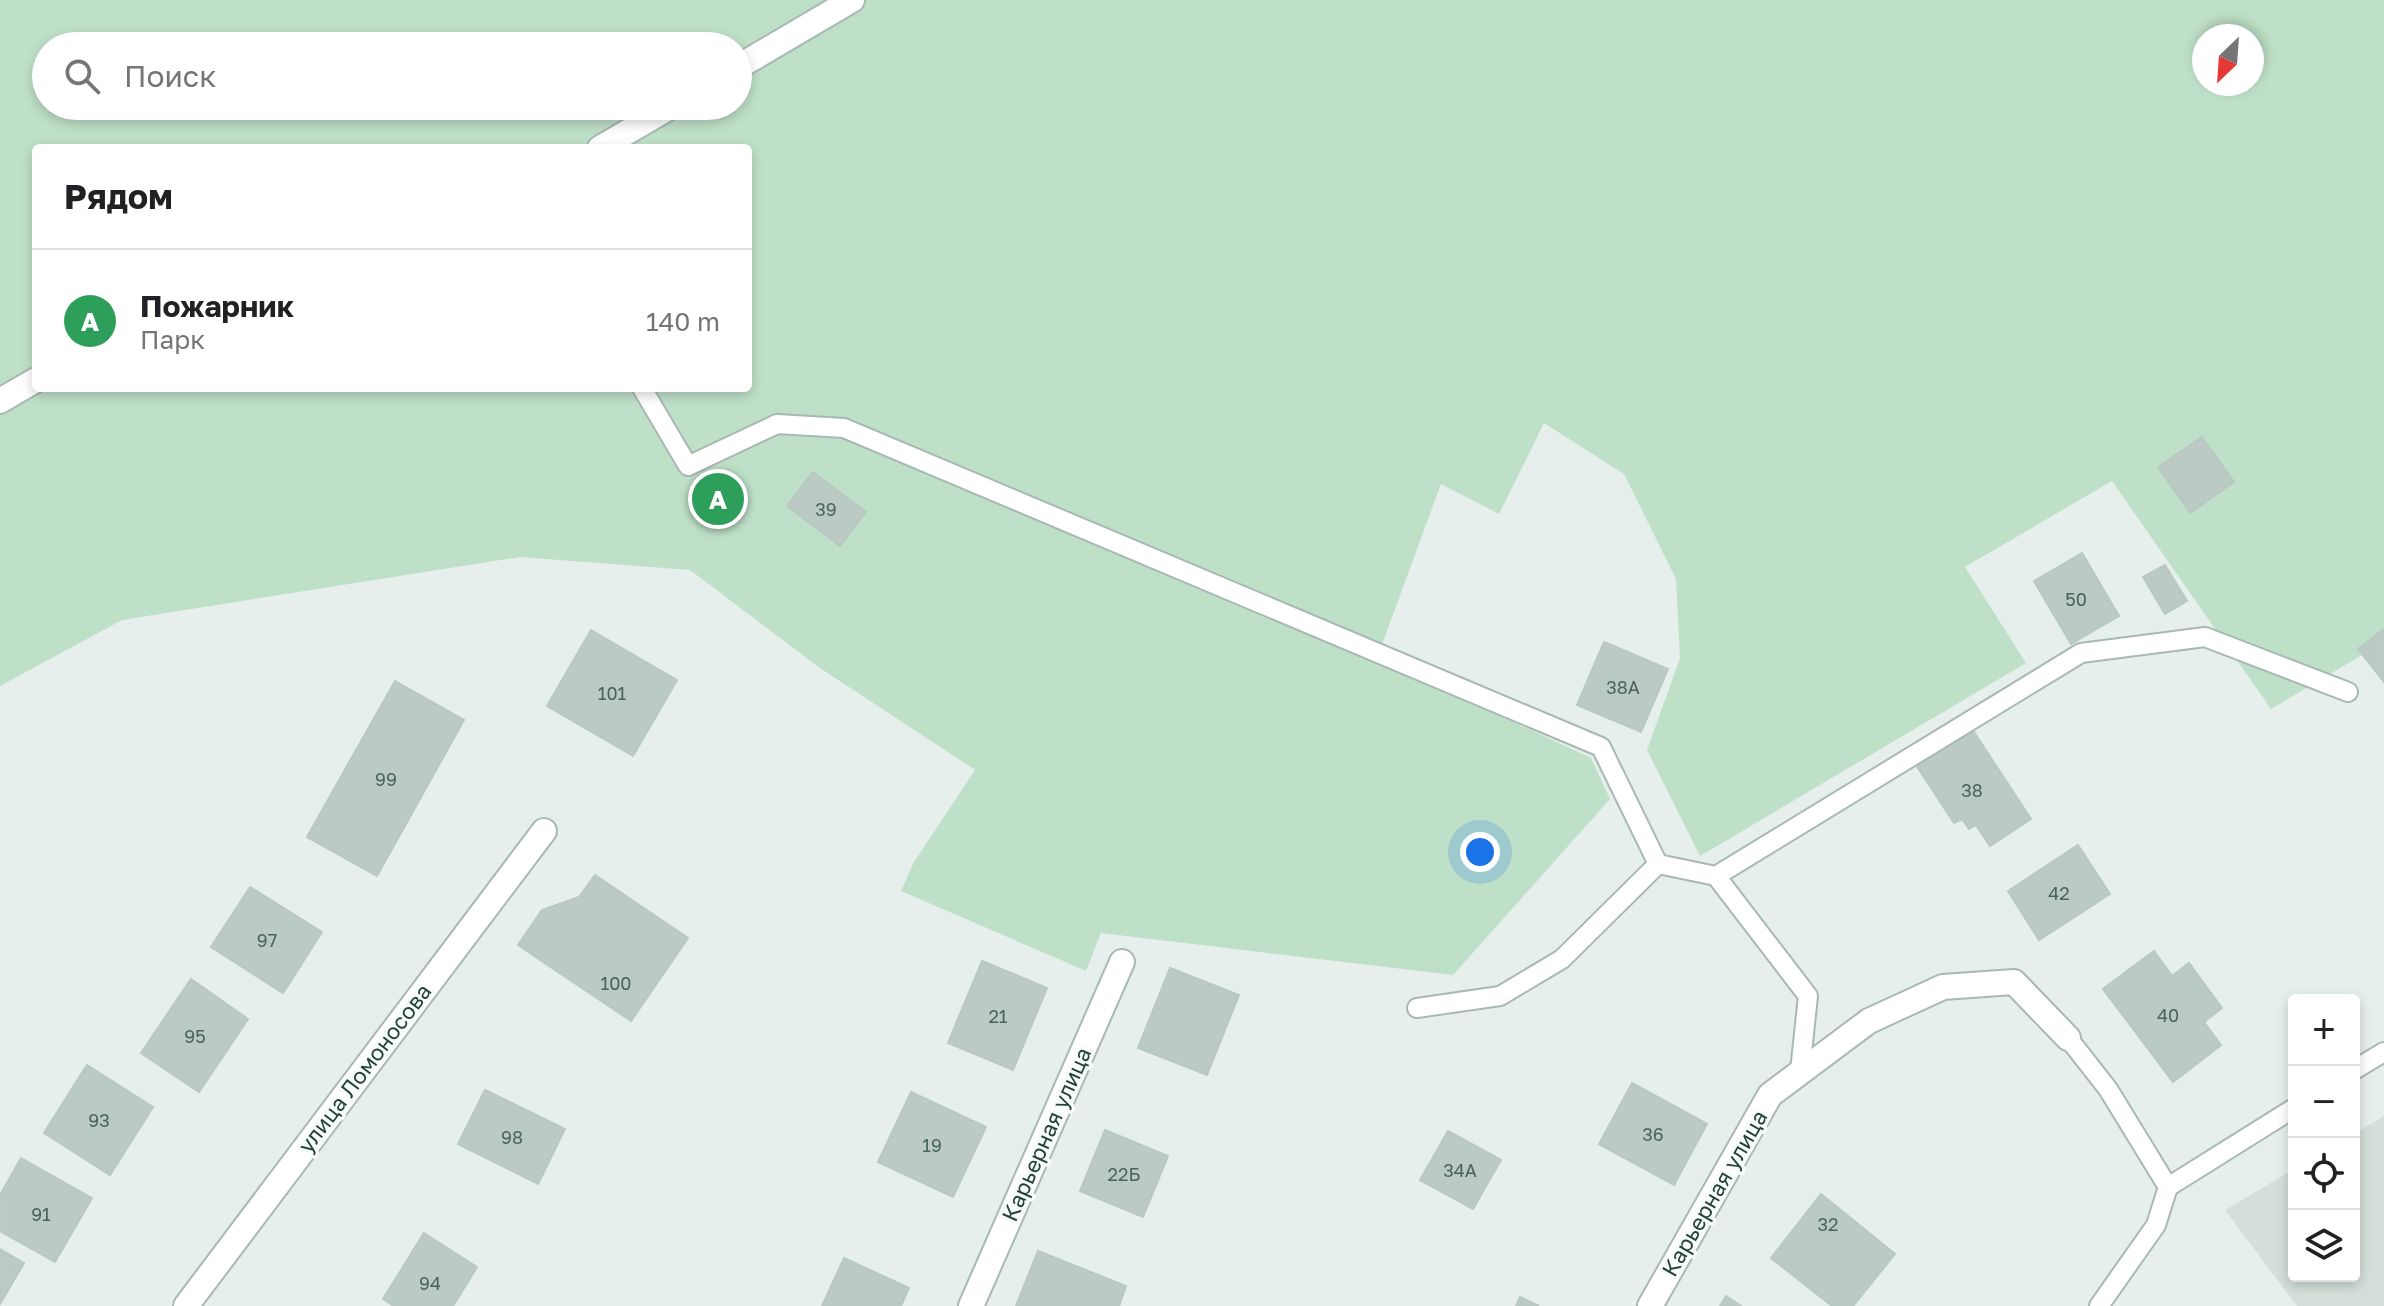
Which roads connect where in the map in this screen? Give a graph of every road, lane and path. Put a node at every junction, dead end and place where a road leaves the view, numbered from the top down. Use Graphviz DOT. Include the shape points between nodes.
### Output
graph roads {
  1 [pos="852,0"];
  2 [pos="752,59"];
  3 [pos="648,120"];
  4 [pos="607,144"];
  5 [pos="32,382"];
  6 [pos="644,392"];
  7 [pos="0,401"];
  8 [pos="2348,692"];
  9 [pos="544,831"];
  10 [pos="1658,864"];
  11 [pos="1716,876"];
  12 [pos="1122,962"];
  13 [pos="1417,1008"];
  14 [pos="2068,1038"];
  15 [pos="2384,1052"];
  16 [pos="2360,1066"];
  17 [pos="1800,1071"];
  18 [pos="2288,1112"];
  19 [pos="2168,1187"];
  20 [pos="186,1306"];
  21 [pos="971,1306"];
  22 [pos="1650,1306"];
  23 [pos="2099,1306"];
  1 -- 2 [label="street"];
  3 -- 4 [label="street"];
  5 -- 7 [label="street"];
  6 -- 10 [label="lane" via="688,466 777,424 844,428 1601,747"];
  8 -- 11 [label="lane" via="2205,637 2081,653"];
  9 -- 20 [label="street, улица Ломоносова"];
  10 -- 11 [label="lane"];
  10 -- 13 [label="lane" via="1562,959 1500,996"];
  11 -- 17 [label="lane" via="1808,996"];
  12 -- 21 [label="street, Карьерная улица"];
  14 -- 17 [label="street, Карьерная улица" via="2014,982 1943,987 1869,1021"];
  14 -- 19 [label="lane" via="2108,1089"];
  15 -- 16 [label="lane"];
  17 -- 22 [label="street, Карьерная улица" via="1770,1095"];
  18 -- 19 [label="lane"];
  19 -- 23 [label="lane" via="2156,1225"];
}
